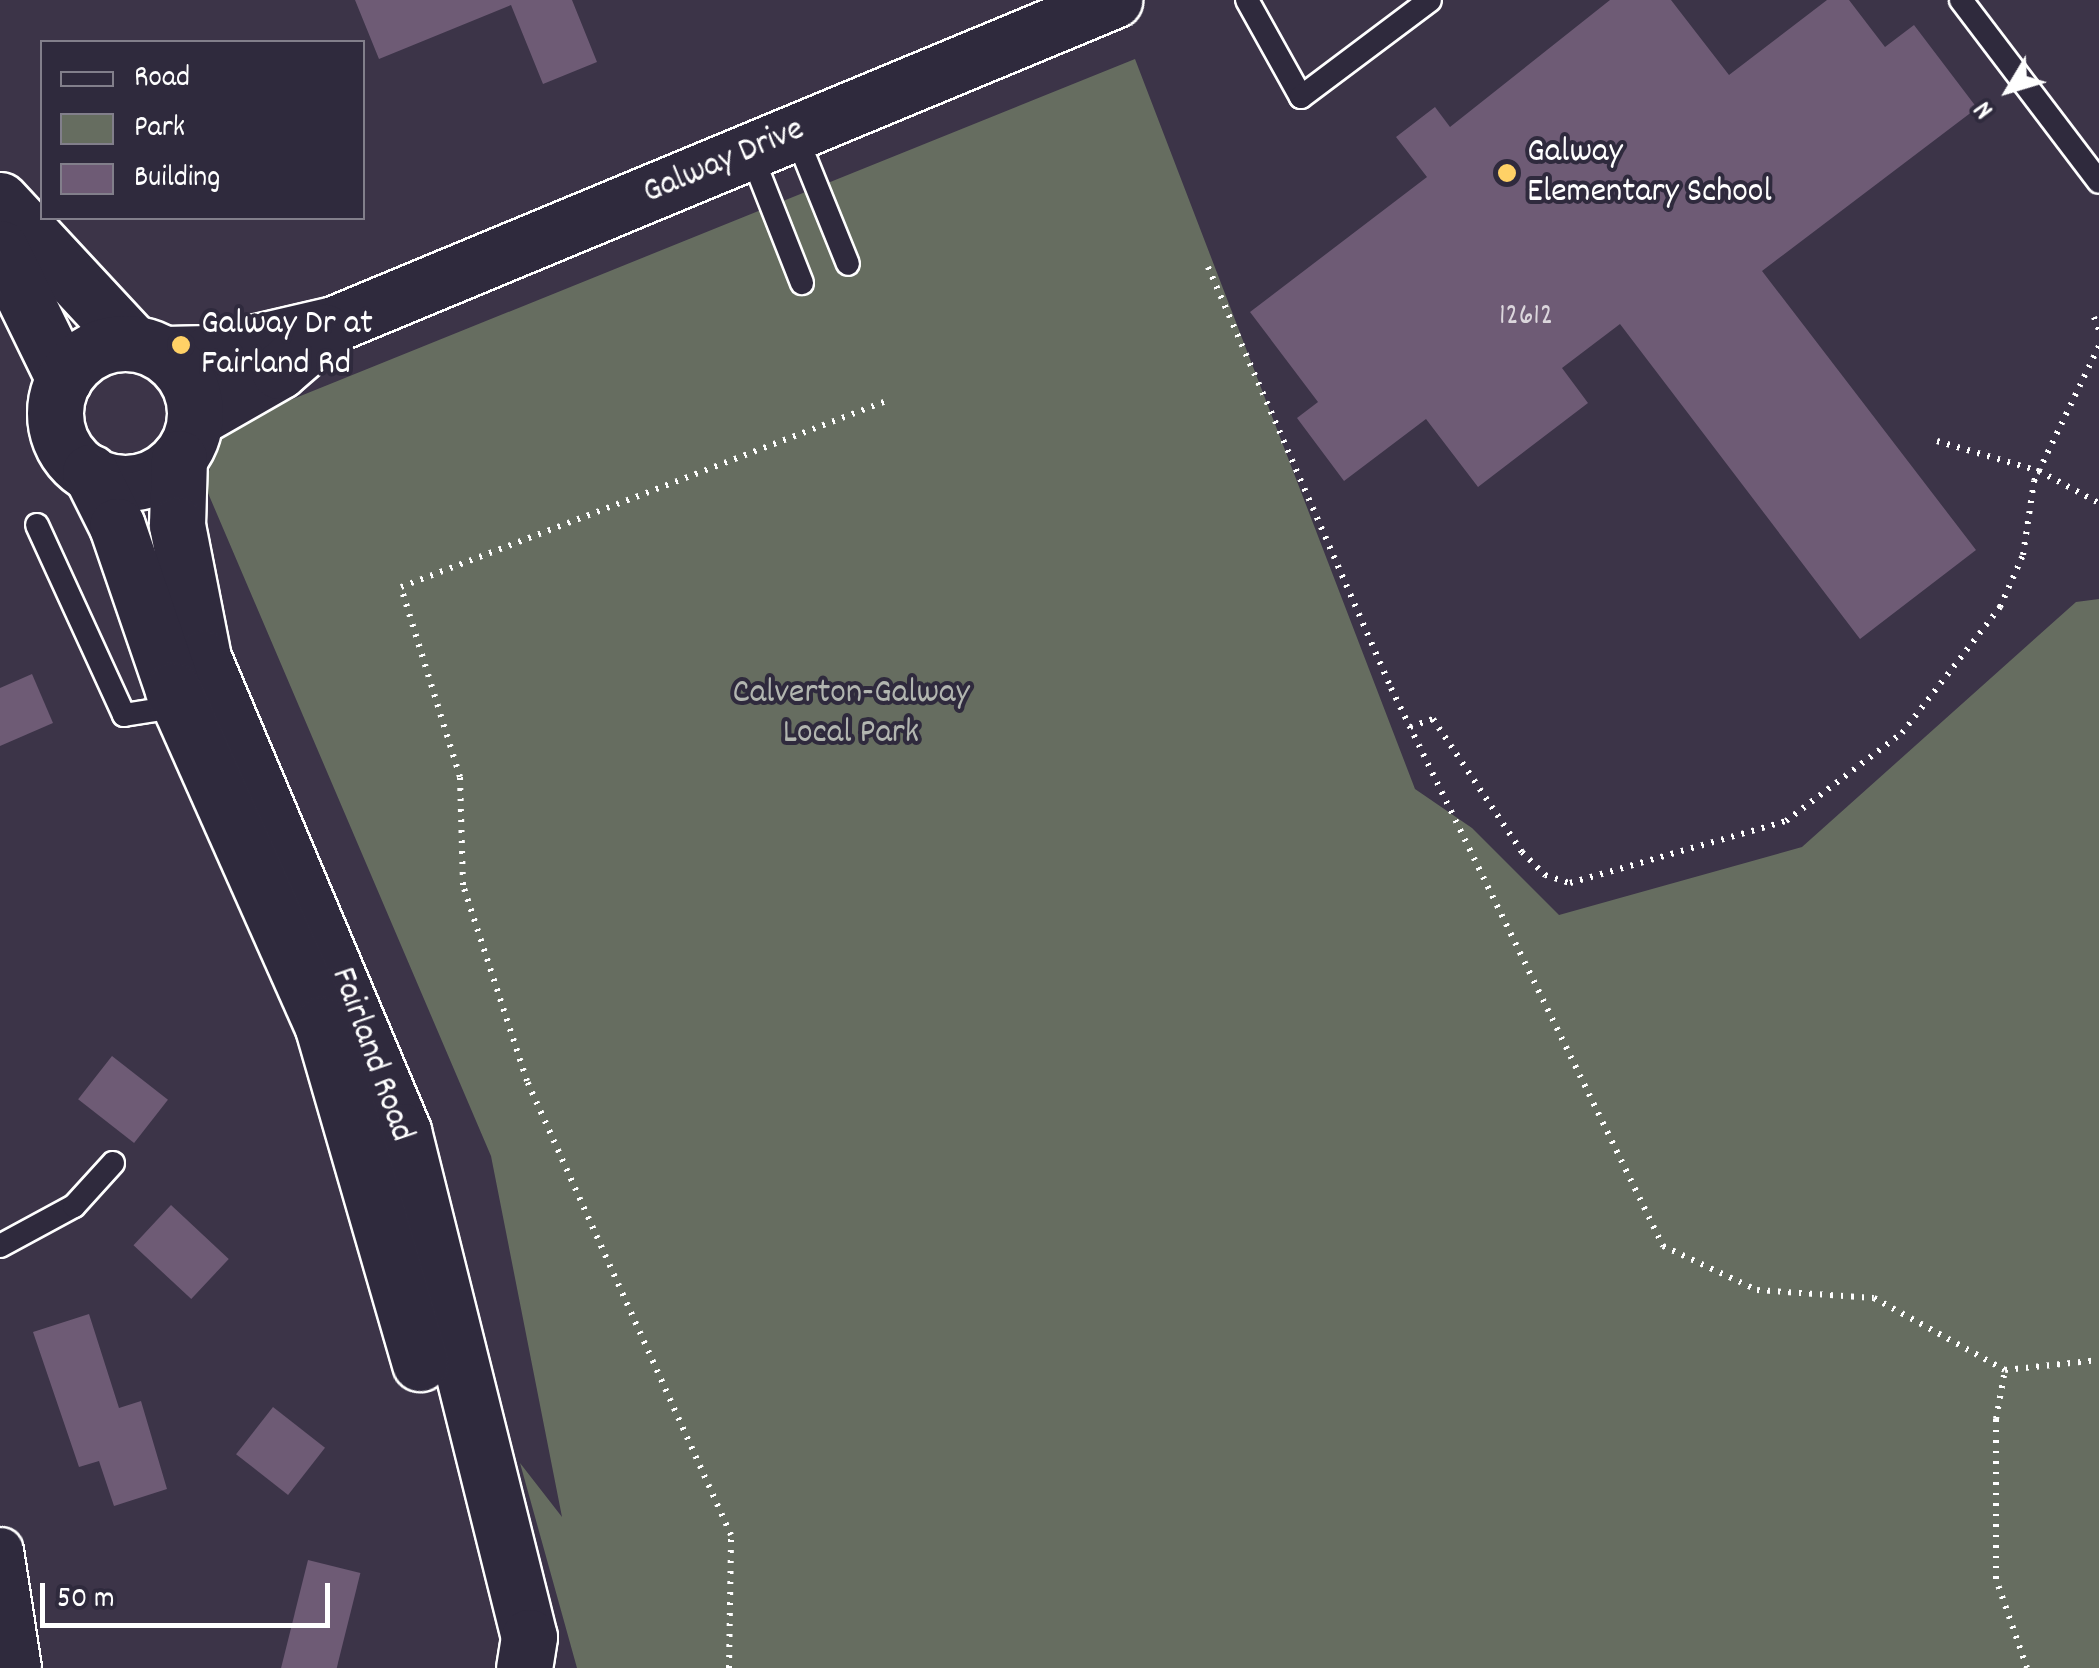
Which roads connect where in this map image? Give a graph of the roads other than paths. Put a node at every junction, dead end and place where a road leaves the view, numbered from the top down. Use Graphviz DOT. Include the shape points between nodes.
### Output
graph roads {
  1 [pos="1114,0"];
  2 [pos="1247,0"];
  3 [pos="1430,0"];
  4 [pos="1961,0"];
  5 [pos="772,142"];
  6 [pos="2099,182"];
  7 [pos="0,200"];
  8 [pos="0,248"];
  9 [pos="848,264"];
  10 [pos="802,283"];
  11 [pos="334,324"];
  12 [pos="149,348"];
  13 [pos="64,379"];
  14 [pos="187,438"];
  15 [pos="90,472"];
  16 [pos="37,524"];
  17 [pos="199,700"];
  18 [pos="114,1163"];
  19 [pos="0,1246"];
  20 [pos="0,1550"];
  21 [pos="18,1668"];
  22 [pos="505,1668"];
  23 [pos="524,1668"];
  1 -- 5 [label="main road, Galway Drive"];
  2 -- 3 [label="lane" via="1301,98"];
  4 -- 6 [label="lane"];
  5 -- 9 [label="lane"];
  5 -- 10 [label="lane"];
  5 -- 11 [label="main road, Galway Drive"];
  7 -- 12 [label="main road"];
  8 -- 13 [label="main road"];
  11 -- 12 [label="main road, Galway Drive" via="210,353"];
  11 -- 14 [label="main road, Galway Drive"];
  12 -- 13 [label="main road" via="88,352"];
  12 -- 14 [label="main road" via="185,375"];
  13 -- 15 [label="main road" via="58,432"];
  14 -- 15 [label="main road" via="139,482"];
  14 -- 17 [label="main road, Fairland Road" via="177,525 203,658"];
  15 -- 17 [label="main road, Fairland Road"];
  16 -- 17 [label="lane" via="124,715"];
  17 -- 22 [label="main road, Fairland Road" via="322,1024"];
  17 -- 23 [label="main road, Fairland Road" via="403,1131 529,1636"];
  18 -- 19 [label="lane" via="74,1206"];
  20 -- 21 [label="street"];
}
